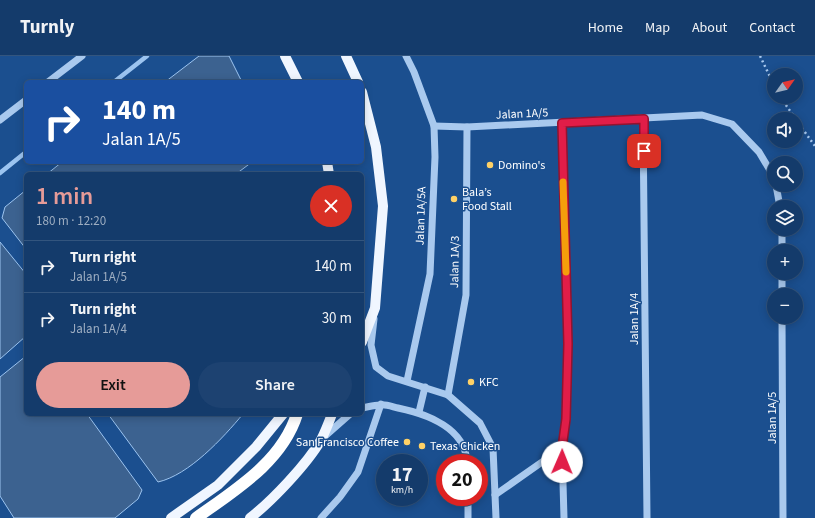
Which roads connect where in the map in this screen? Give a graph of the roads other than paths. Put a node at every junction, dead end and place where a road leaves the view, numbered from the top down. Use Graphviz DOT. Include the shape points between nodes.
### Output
graph roads {
  1 [pos="82,56"];
  2 [pos="285,56"];
  3 [pos="292,56"];
  4 [pos="346,56"];
  5 [pos="406,56"];
  6 [pos="51,80"];
  7 [pos="299,80"];
  8 [pos="299,80"];
  9 [pos="357,80"];
  10 [pos="364,100"];
  11 [pos="24,102"];
  12 [pos="644,119"];
  13 [pos="0,120"];
  14 [pos="562,123"];
  15 [pos="434,126"];
  16 [pos="467,128"];
  17 [pos="767,166"];
  18 [pos="375,308"];
  19 [pos="782,324"];
  20 [pos="364,337"];
  21 [pos="407,381"];
  22 [pos="426,387"];
  23 [pos="448,395"];
  24 [pos="381,404"];
  25 [pos="364,408"];
  26 [pos="419,412"];
  27 [pos="281,416"];
  28 [pos="296,416"];
  29 [pos="331,416"];
  30 [pos="348,416"];
  31 [pos="321,439"];
  32 [pos="562,448"];
  33 [pos="467,454"];
  34 [pos="495,495"];
  35 [pos="468,506"];
  36 [pos="171,518"];
  37 [pos="196,518"];
  38 [pos="250,518"];
  39 [pos="321,518"];
  40 [pos="468,518"];
  41 [pos="496,518"];
  42 [pos="564,518"];
  43 [pos="647,518"];
  44 [pos="783,518"];
  1 -- 6 [label="street"];
  2 -- 7 [label="main road"];
  3 -- 8 [label="main road"];
  4 -- 9 [label="main road"];
  5 -- 15 [label="street, Jalan 1A/5A"];
  10 -- 18 [label="main road" via="376,147 383,206"];
  11 -- 13 [label="street"];
  12 -- 14 [label="street, Jalan 1A/5"];
  12 -- 17 [label="street, Jalan 1A/5" via="702,114 732,124 759,152"];
  12 -- 43 [label="street, Jalan 1A/4"];
  14 -- 16 [label="street, Jalan 1A/5"];
  14 -- 32 [label="street" via="568,344 566,419"];
  15 -- 16 [label="street, Jalan 1A/5"];
  15 -- 21 [label="street, Jalan 1A/5A" via="430,274"];
  16 -- 23 [label="street, Jalan 1A/3" via="466,295"];
  18 -- 20 [label="main road"];
  18 -- 21 [label="street" via="371,345 376,367 388,376"];
  19 -- 44 [label="street, Jalan 1A/5"];
  21 -- 22 [label="street"];
  22 -- 23 [label="street"];
  22 -- 26 [label="street"];
  23 -- 34 [label="street" via="480,423 493,448"];
  24 -- 25 [label="street"];
  24 -- 26 [label="street"];
  24 -- 39 [label="street" via="358,472"];
  26 -- 33 [label="street" via="440,422 457,436"];
  27 -- 36 [label="main road" via="256,447 218,484"];
  28 -- 37 [label="highway" via="275,455 245,483"];
  29 -- 31 [label="main road"];
  30 -- 31 [label="street"];
  31 -- 38 [label="main road" via="310,456"];
  32 -- 34 [label="street"];
  32 -- 42 [label="street"];
  34 -- 41 [label="street"];
  35 -- 40 [label="street"];
}
